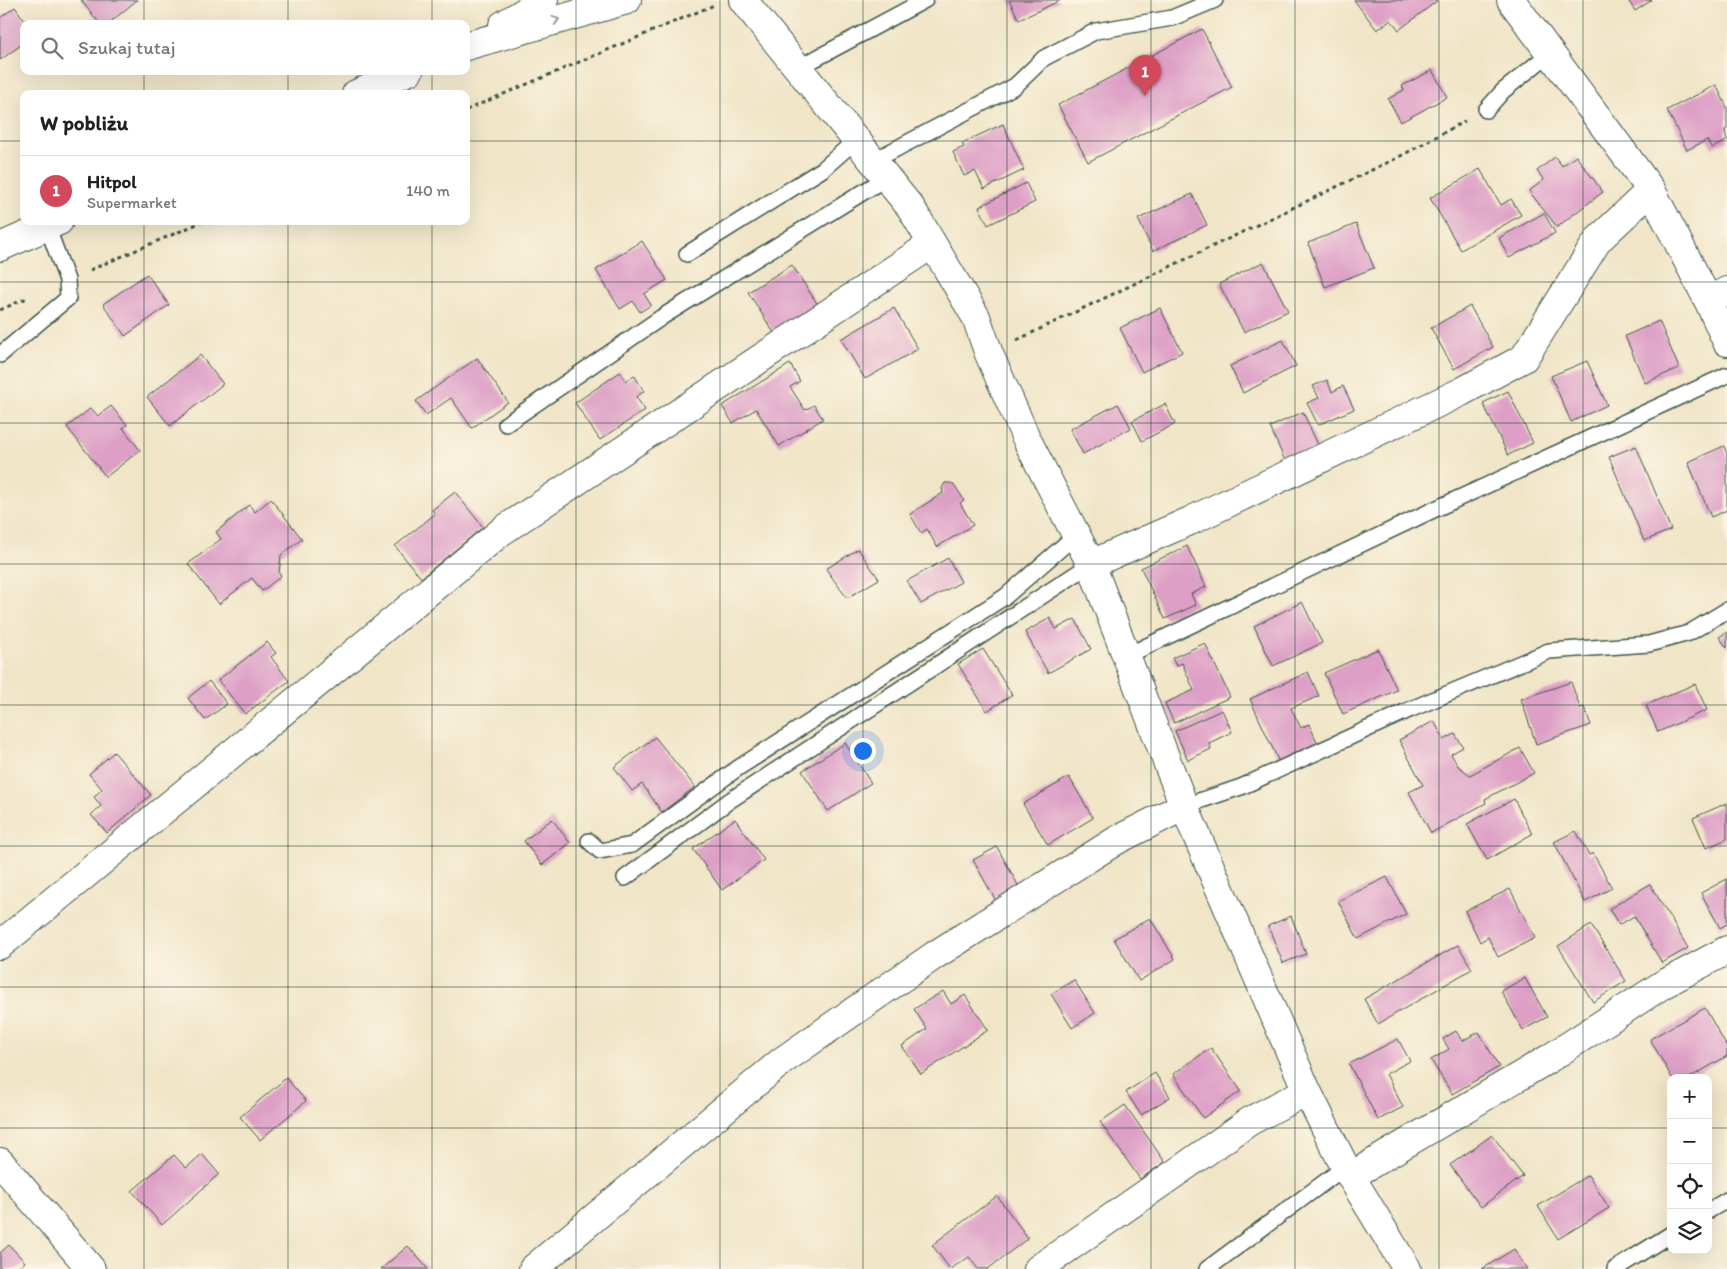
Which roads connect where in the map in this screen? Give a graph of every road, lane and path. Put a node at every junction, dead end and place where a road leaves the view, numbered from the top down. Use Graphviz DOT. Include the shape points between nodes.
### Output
graph roads {
  1 [pos="544,0"];
  2 [pos="627,0"];
  3 [pos="925,0"];
  4 [pos="1215,0"];
  5 [pos="1511,0"];
  6 [pos="731,2"];
  7 [pos="471,45"];
  8 [pos="1550,53"];
  9 [pos="798,68"];
  10 [pos="400,75"];
  11 [pos="365,90"];
  12 [pos="470,108"];
  13 [pos="1486,110"];
  14 [pos="856,140"];
  15 [pos="879,169"];
  16 [pos="1651,190"];
  17 [pos="51,225"];
  18 [pos="53,225"];
  19 [pos="195,225"];
  20 [pos="932,244"];
  21 [pos="0,247"];
  22 [pos="688,254"];
  23 [pos="67,280"];
  24 [pos="1718,296"];
  25 [pos="0,310"];
  26 [pos="1727,342"];
  27 [pos="989,354"];
  28 [pos="0,355"];
  29 [pos="1727,375"];
  30 [pos="506,424"];
  31 [pos="1076,535"];
  32 [pos="1091,564"];
  33 [pos="1727,610"];
  34 [pos="1126,656"];
  35 [pos="1184,806"];
  36 [pos="589,841"];
  37 [pos="625,878"];
  38 [pos="0,945"];
  39 [pos="1727,950"];
  40 [pos="1307,1091"];
  41 [pos="0,1162"];
  42 [pos="1348,1171"];
  43 [pos="1727,1200"];
  44 [pos="1711,1209"];
  45 [pos="1667,1236"];
  46 [pos="91,1269"];
  47 [pos="533,1269"];
  48 [pos="1038,1269"];
  49 [pos="1207,1269"];
  50 [pos="1407,1269"];
  51 [pos="1615,1269"];
  1 -- 7 [label="street"];
  7 -- 2 [label="street, one-way"];
  3 -- 9 [label="lane"];
  4 -- 15 [label="lane" via="1172,18 1096,31 1044,58 1015,86"];
  5 -- 8 [label="street"];
  6 -- 9 [label="street"];
  6 -- 12 [label="path"];
  8 -- 13 [label="lane" via="1503,91"];
  8 -- 16 [label="street"];
  9 -- 14 [label="street"];
  10 -- 11 [label="street"];
  13 -- 27 [label="path" via="1390,161"];
  14 -- 15 [label="street"];
  14 -- 22 [label="lane" via="823,169"];
  15 -- 20 [label="street" via="910,208"];
  15 -- 30 [label="lane"];
  16 -- 24 [label="street"];
  16 -- 32 [label="street" via="1598,240 1524,358 1461,392 1234,500"];
  17 -- 21 [label="street"];
  18 -- 23 [label="lane"];
  19 -- 23 [label="path"];
  20 -- 27 [label="street" via="976,317"];
  20 -- 38 [label="street" via="502,531"];
  23 -- 25 [label="path"];
  23 -- 28 [label="lane" via="68,298"];
  24 -- 26 [label="street"];
  27 -- 31 [label="street" via="1027,440"];
  29 -- 34 [label="lane" via="1431,510"];
  31 -- 32 [label="street"];
  31 -- 36 [label="lane" via="1006,596 738,768 632,845 600,851"];
  32 -- 34 [label="street"];
  32 -- 37 [label="lane" via="729,801"];
  33 -- 35 [label="lane" via="1689,633 1649,644 1549,651 1409,710 1241,787"];
  34 -- 35 [label="street"];
  35 -- 40 [label="street"];
  35 -- 47 [label="street" via="1117,840 943,949 782,1061"];
  39 -- 42 [label="street" via="1662,985 1550,1058"];
  40 -- 42 [label="street"];
  40 -- 48 [label="street" via="1250,1121"];
  41 -- 46 [label="street"];
  42 -- 49 [label="lane"];
  42 -- 50 [label="street"];
  43 -- 44 [label="lane"];
  45 -- 51 [label="lane"];
}
